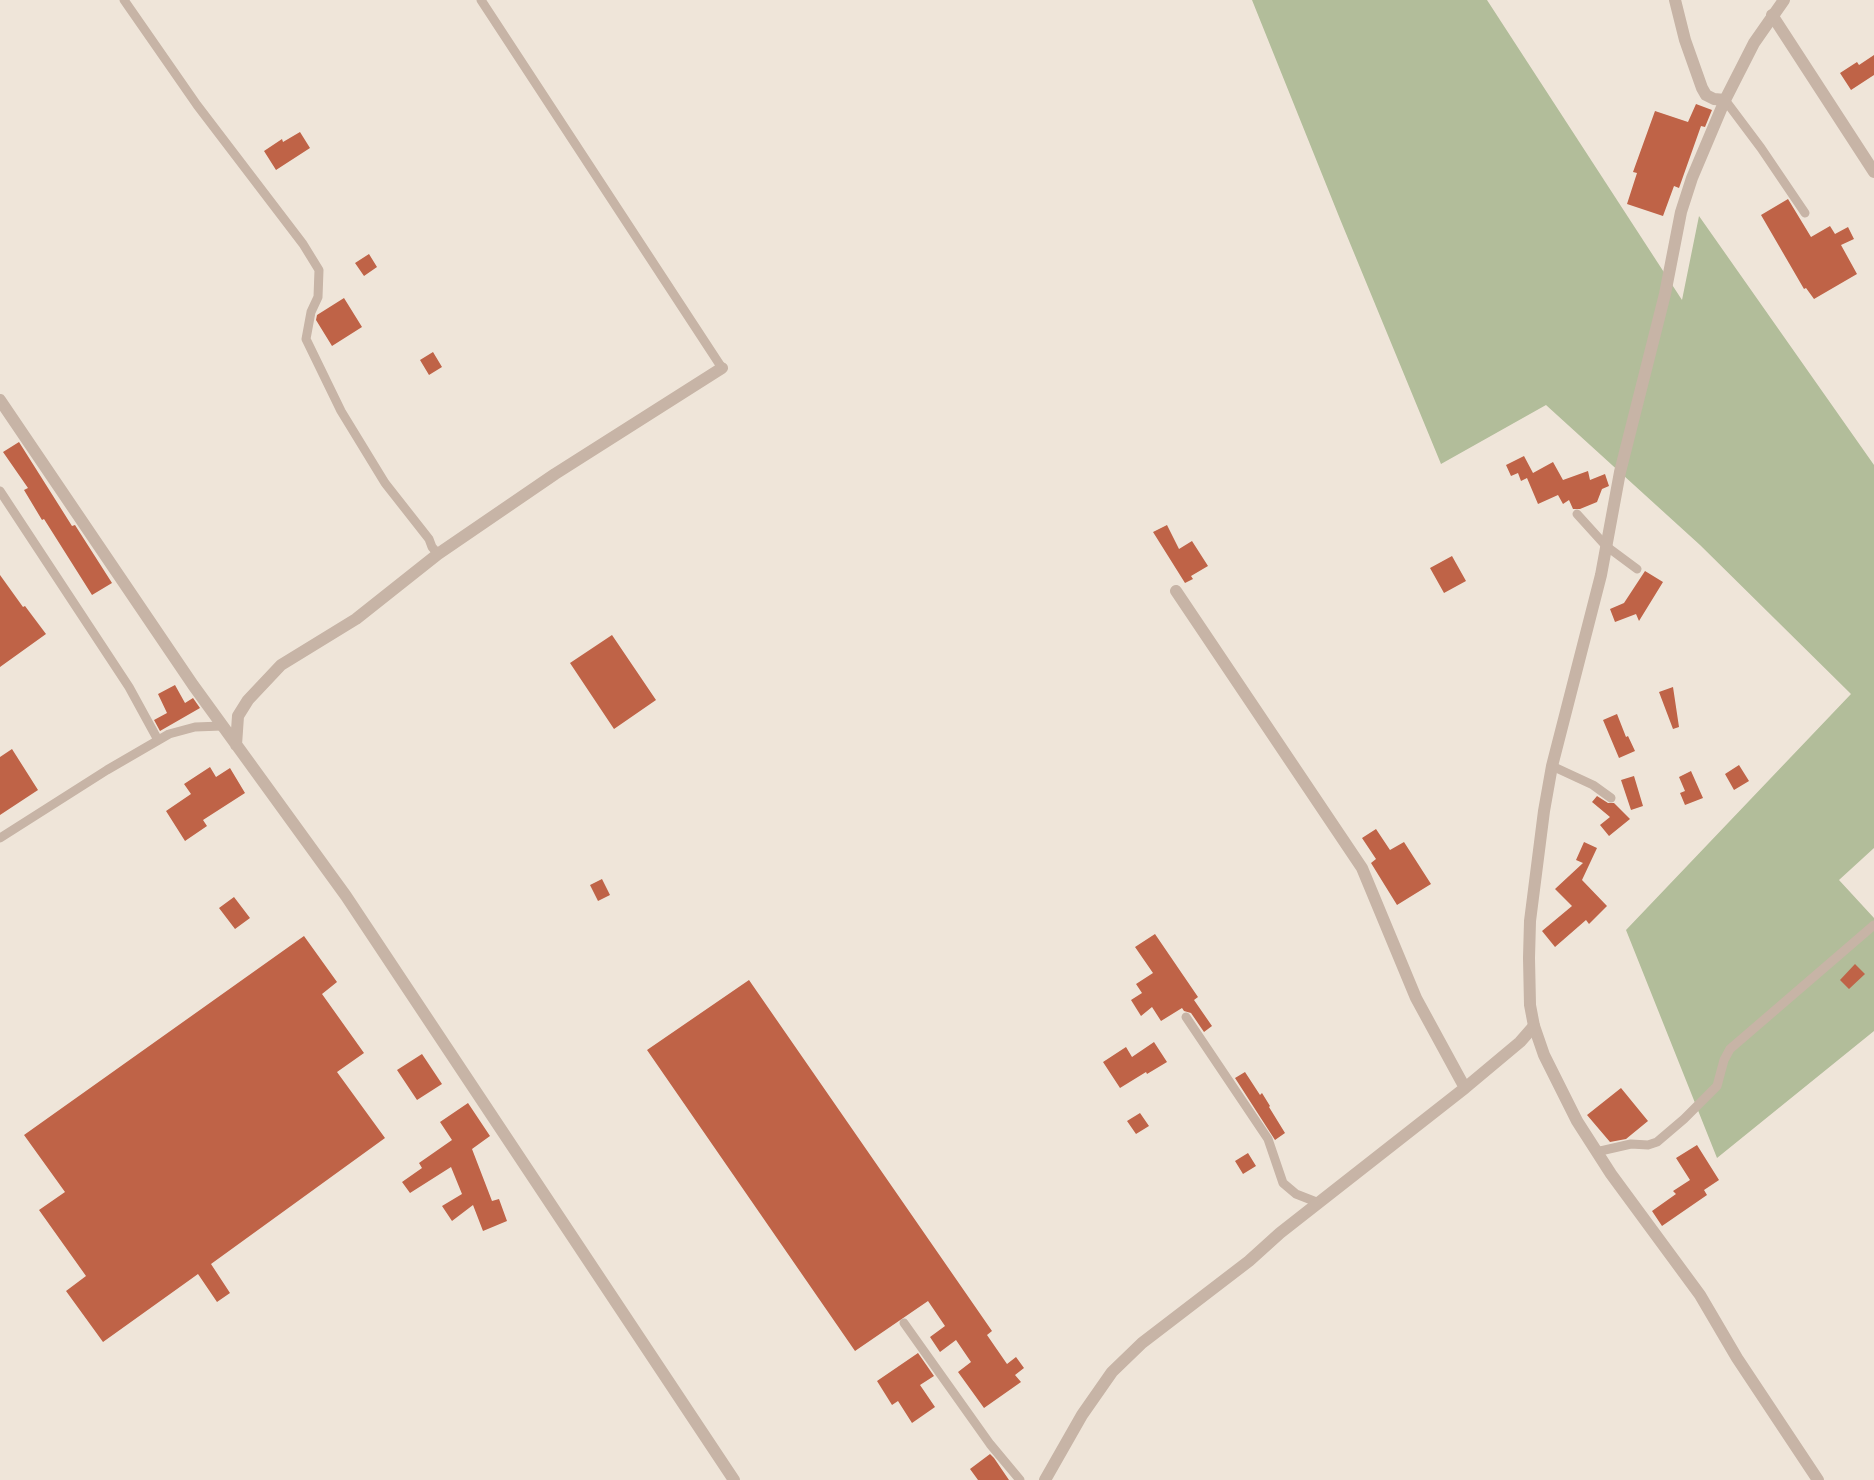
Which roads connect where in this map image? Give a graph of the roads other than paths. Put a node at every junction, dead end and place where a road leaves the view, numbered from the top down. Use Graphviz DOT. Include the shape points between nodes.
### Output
graph roads {
  1 [pos="124,0"];
  2 [pos="482,0"];
  3 [pos="1674,0"];
  4 [pos="1784,0"];
  5 [pos="1772,15"];
  6 [pos="1725,100"];
  7 [pos="1874,172"];
  8 [pos="1805,213"];
  9 [pos="722,368"];
  10 [pos="0,400"];
  11 [pos="0,491"];
  12 [pos="1577,514"];
  13 [pos="1606,546"];
  14 [pos="438,554"];
  15 [pos="1637,569"];
  16 [pos="1176,591"];
  17 [pos="222,726"];
  18 [pos="158,740"];
  19 [pos="236,746"];
  20 [pos="1552,766"];
  21 [pos="1611,798"];
  22 [pos="0,838"];
  23 [pos="1874,925"];
  24 [pos="1186,1017"];
  25 [pos="1534,1026"];
  26 [pos="1465,1088"];
  27 [pos="1596,1152"];
  28 [pos="1319,1204"];
  29 [pos="904,1323"];
  30 [pos="734,1480"];
  31 [pos="1020,1480"];
  32 [pos="1045,1480"];
  33 [pos="1818,1480"];
  1 -- 14 [label="lane" via="319,270 318,297 311,312 306,339 341,411 380,475"];
  2 -- 9 [label="lane"];
  3 -- 6 [label="street" via="1702,88 1706,95"];
  4 -- 5 [label="street"];
  5 -- 6 [label="street"];
  5 -- 7 [label="street"];
  6 -- 8 [label="lane"];
  6 -- 13 [label="street" via="1681,212 1665,294 1620,472"];
  9 -- 14 [label="street" via="555,474"];
  10 -- 17 [label="street"];
  11 -- 18 [label="lane" via="129,687"];
  12 -- 13 [label="lane"];
  13 -- 15 [label="lane"];
  13 -- 20 [label="street"];
  14 -- 19 [label="street" via="356,619 281,665 248,700 238,716"];
  16 -- 26 [label="street" via="1362,868 1416,998"];
  17 -- 18 [label="lane" via="195,727"];
  17 -- 19 [label="street"];
  18 -- 22 [label="lane"];
  19 -- 30 [label="street" via="346,896"];
  20 -- 21 [label="lane" via="1593,785"];
  20 -- 25 [label="street" via="1530,922 1529,988"];
  23 -- 27 [label="lane" via="1730,1049 1717,1086 1657,1142"];
  24 -- 28 [label="lane" via="1268,1139 1283,1183 1296,1194"];
  25 -- 26 [label="street" via="1520,1042"];
  25 -- 27 [label="street" via="1544,1055"];
  26 -- 28 [label="street"];
  27 -- 33 [label="street" via="1700,1295 1737,1358"];
  28 -- 32 [label="street" via="1142,1343 1112,1372 1082,1415"];
  29 -- 31 [label="lane" via="990,1444"];
}
